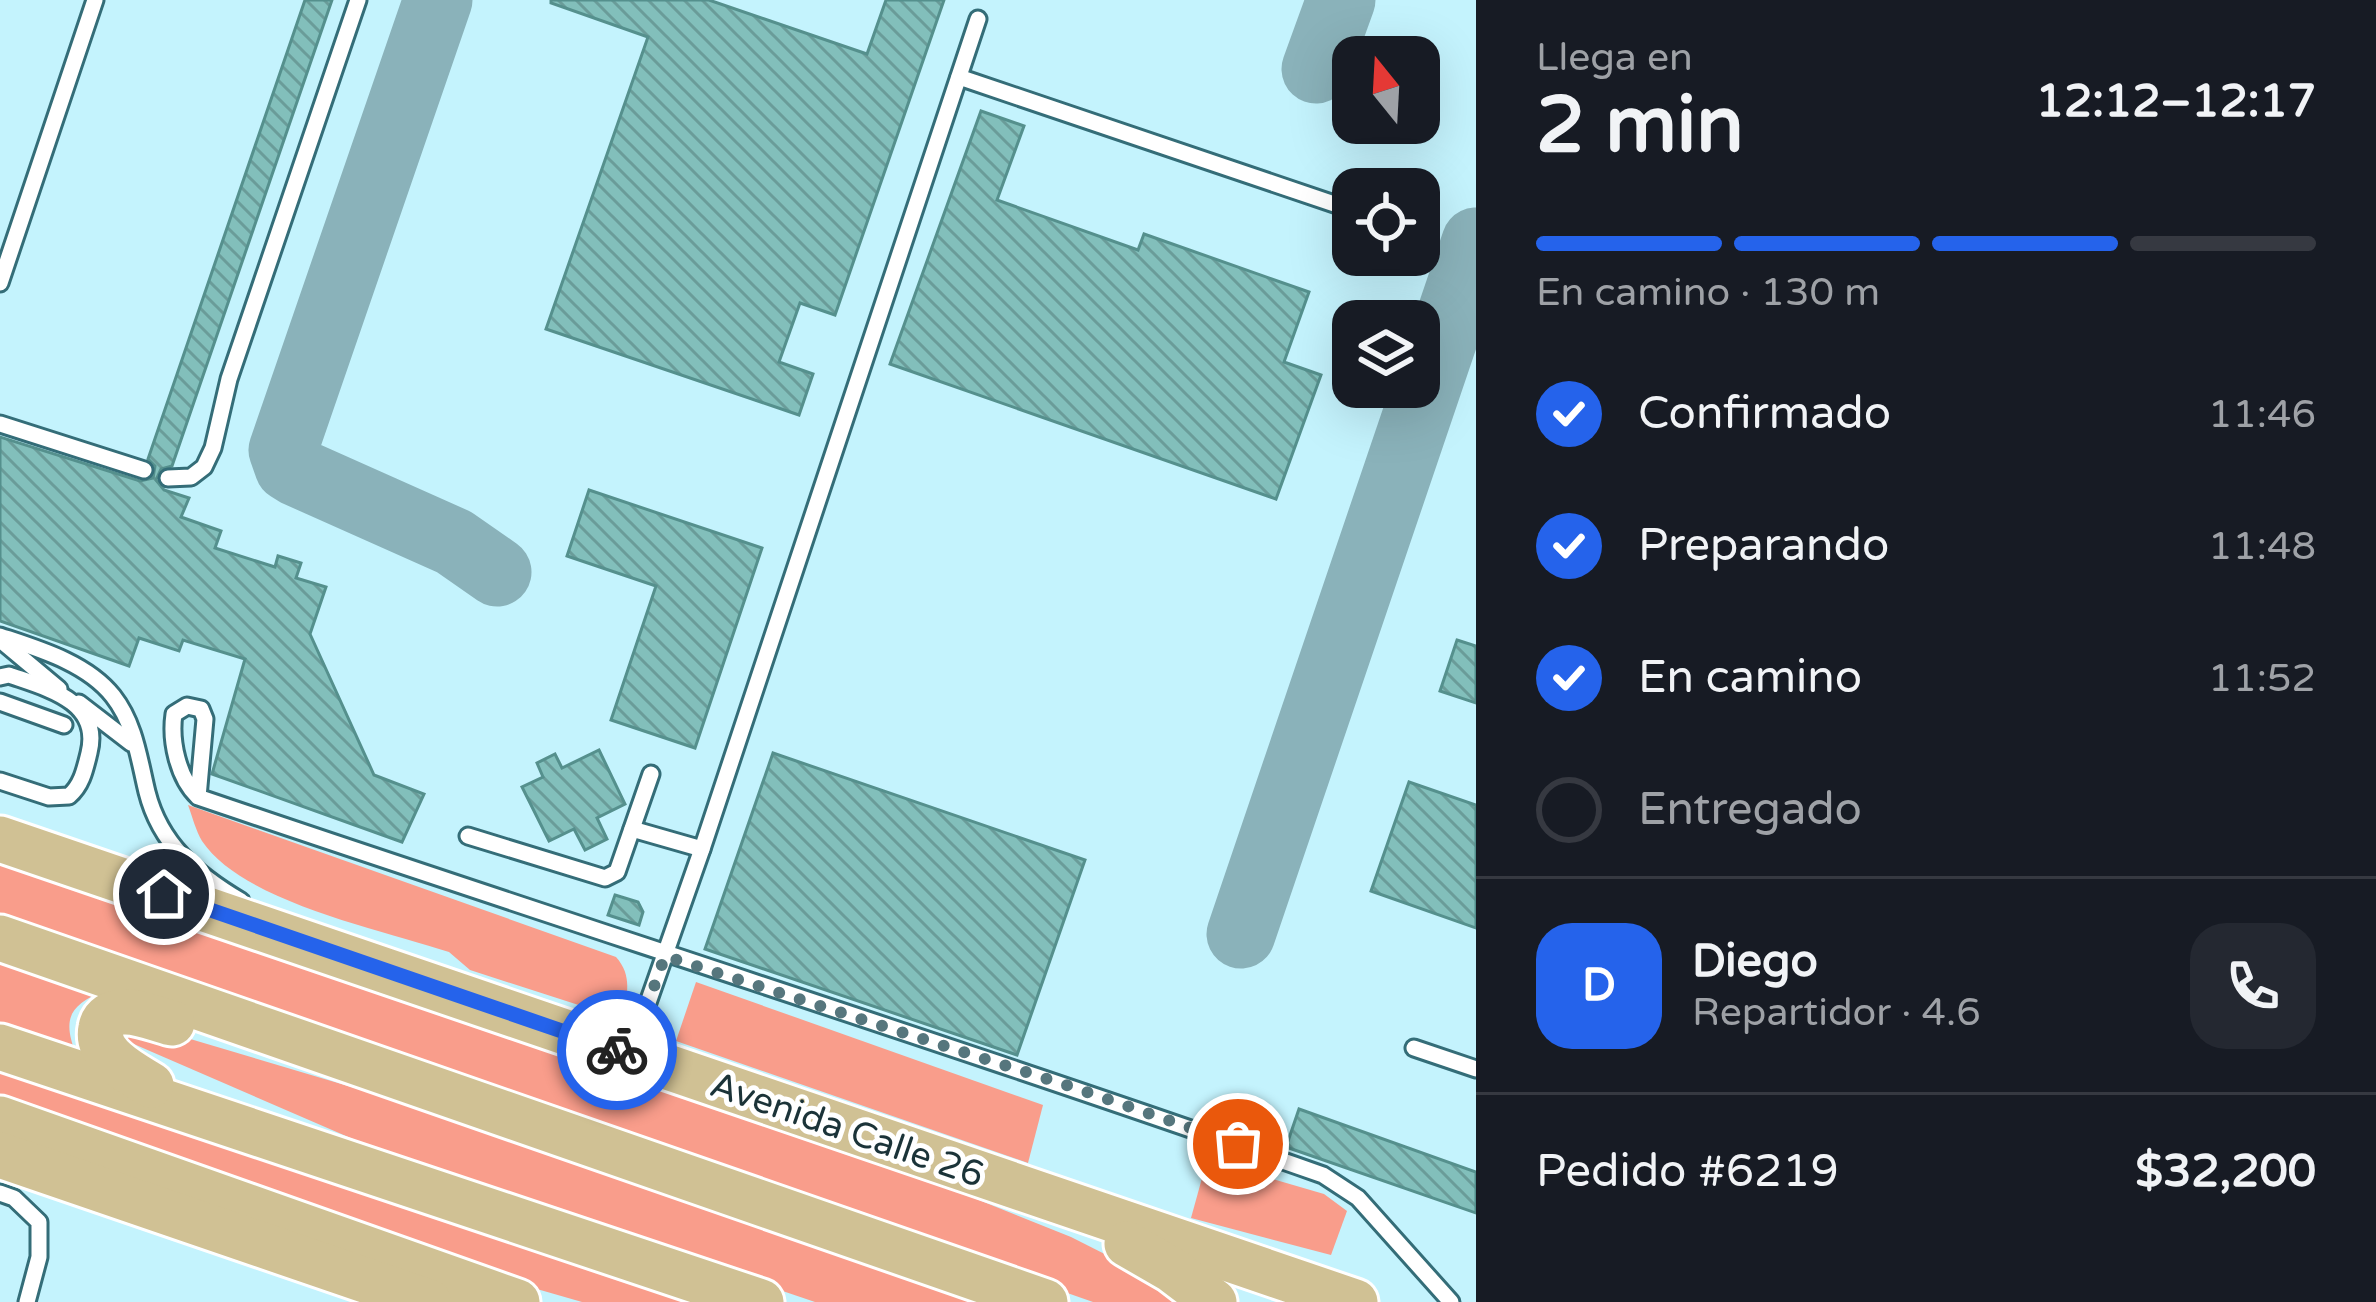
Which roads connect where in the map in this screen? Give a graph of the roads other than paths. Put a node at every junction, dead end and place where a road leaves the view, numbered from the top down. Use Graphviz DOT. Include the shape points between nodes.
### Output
graph roads {
  1 [pos="94,0"];
  2 [pos="358,0"];
  3 [pos="978,19"];
  4 [pos="959,77"];
  5 [pos="1332,203"];
  6 [pos="0,283"];
  7 [pos="0,424"];
  8 [pos="144,470"];
  9 [pos="168,478"];
  10 [pos="0,637"];
  11 [pos="0,677"];
  12 [pos="68,696"];
  13 [pos="0,702"];
  14 [pos="64,724"];
  15 [pos="138,749"];
  16 [pos="651,774"];
  17 [pos="0,781"];
  18 [pos="198,796"];
  19 [pos="632,829"];
  20 [pos="468,836"];
  21 [pos="0,838"];
  22 [pos="702,849"];
  23 [pos="0,938"];
  24 [pos="314,947"];
  25 [pos="665,956"];
  26 [pos="0,1048"];
  27 [pos="1414,1048"];
  28 [pos="630,1054"];
  29 [pos="1476,1069"];
  30 [pos="408,1081"];
  31 [pos="195,1113"];
  32 [pos="0,1119"];
  33 [pos="0,1155"];
  34 [pos="989,1180"];
  35 [pos="0,1193"];
  36 [pos="512,1299"];
  37 [pos="27,1302"];
  38 [pos="429,1302"];
  39 [pos="761,1302"];
  40 [pos="1046,1302"];
  41 [pos="1214,1302"];
  42 [pos="1355,1302"];
  43 [pos="1450,1302"];
  1 -- 6 [label="lane"];
  2 -- 9 [label="lane" via="213,448 191,477"];
  3 -- 4 [label="lane"];
  4 -- 5 [label="lane"];
  4 -- 22 [label="lane"];
  7 -- 8 [label="lane"];
  10 -- 12 [label="lane"];
  10 -- 15 [label="lane" via="52,654 111,693"];
  11 -- 12 [label="lane"];
  12 -- 15 [label="lane"];
  12 -- 17 [label="lane" via="92,742 79,786 69,796 40,795"];
  13 -- 14 [label="lane"];
  15 -- 24 [label="lane" via="157,820 188,863"];
  16 -- 19 [label="lane"];
  18 -- 18 [label="lane" via="182,777 172,724 187,706 206,719"];
  18 -- 25 [label="lane"];
  19 -- 20 [label="lane" via="617,872 604,878"];
  19 -- 22 [label="lane"];
  21 -- 24 [label="main road, Avenida Calle 26"];
  22 -- 25 [label="lane"];
  23 -- 30 [label="main road"];
  24 -- 28 [label="main road, Avenida Calle 26"];
  25 -- 28 [label="lane"];
  25 -- 43 [label="lane" via="1323,1174 1358,1198"];
  26 -- 31 [label="main road"];
  27 -- 29 [label="lane"];
  28 -- 34 [label="main road, Avenida Calle 26"];
  30 -- 31 [label="main road" via="140,1014 107,1016 100,1031 106,1052"];
  30 -- 40 [label="main road"];
  31 -- 39 [label="main road"];
  32 -- 36 [label="main road"];
  33 -- 38 [label="main road"];
  34 -- 41 [label="main road" via="1142,1251"];
  34 -- 42 [label="main road, Avenida Calle 26"];
  35 -- 37 [label="lane" via="39,1222"];
}
